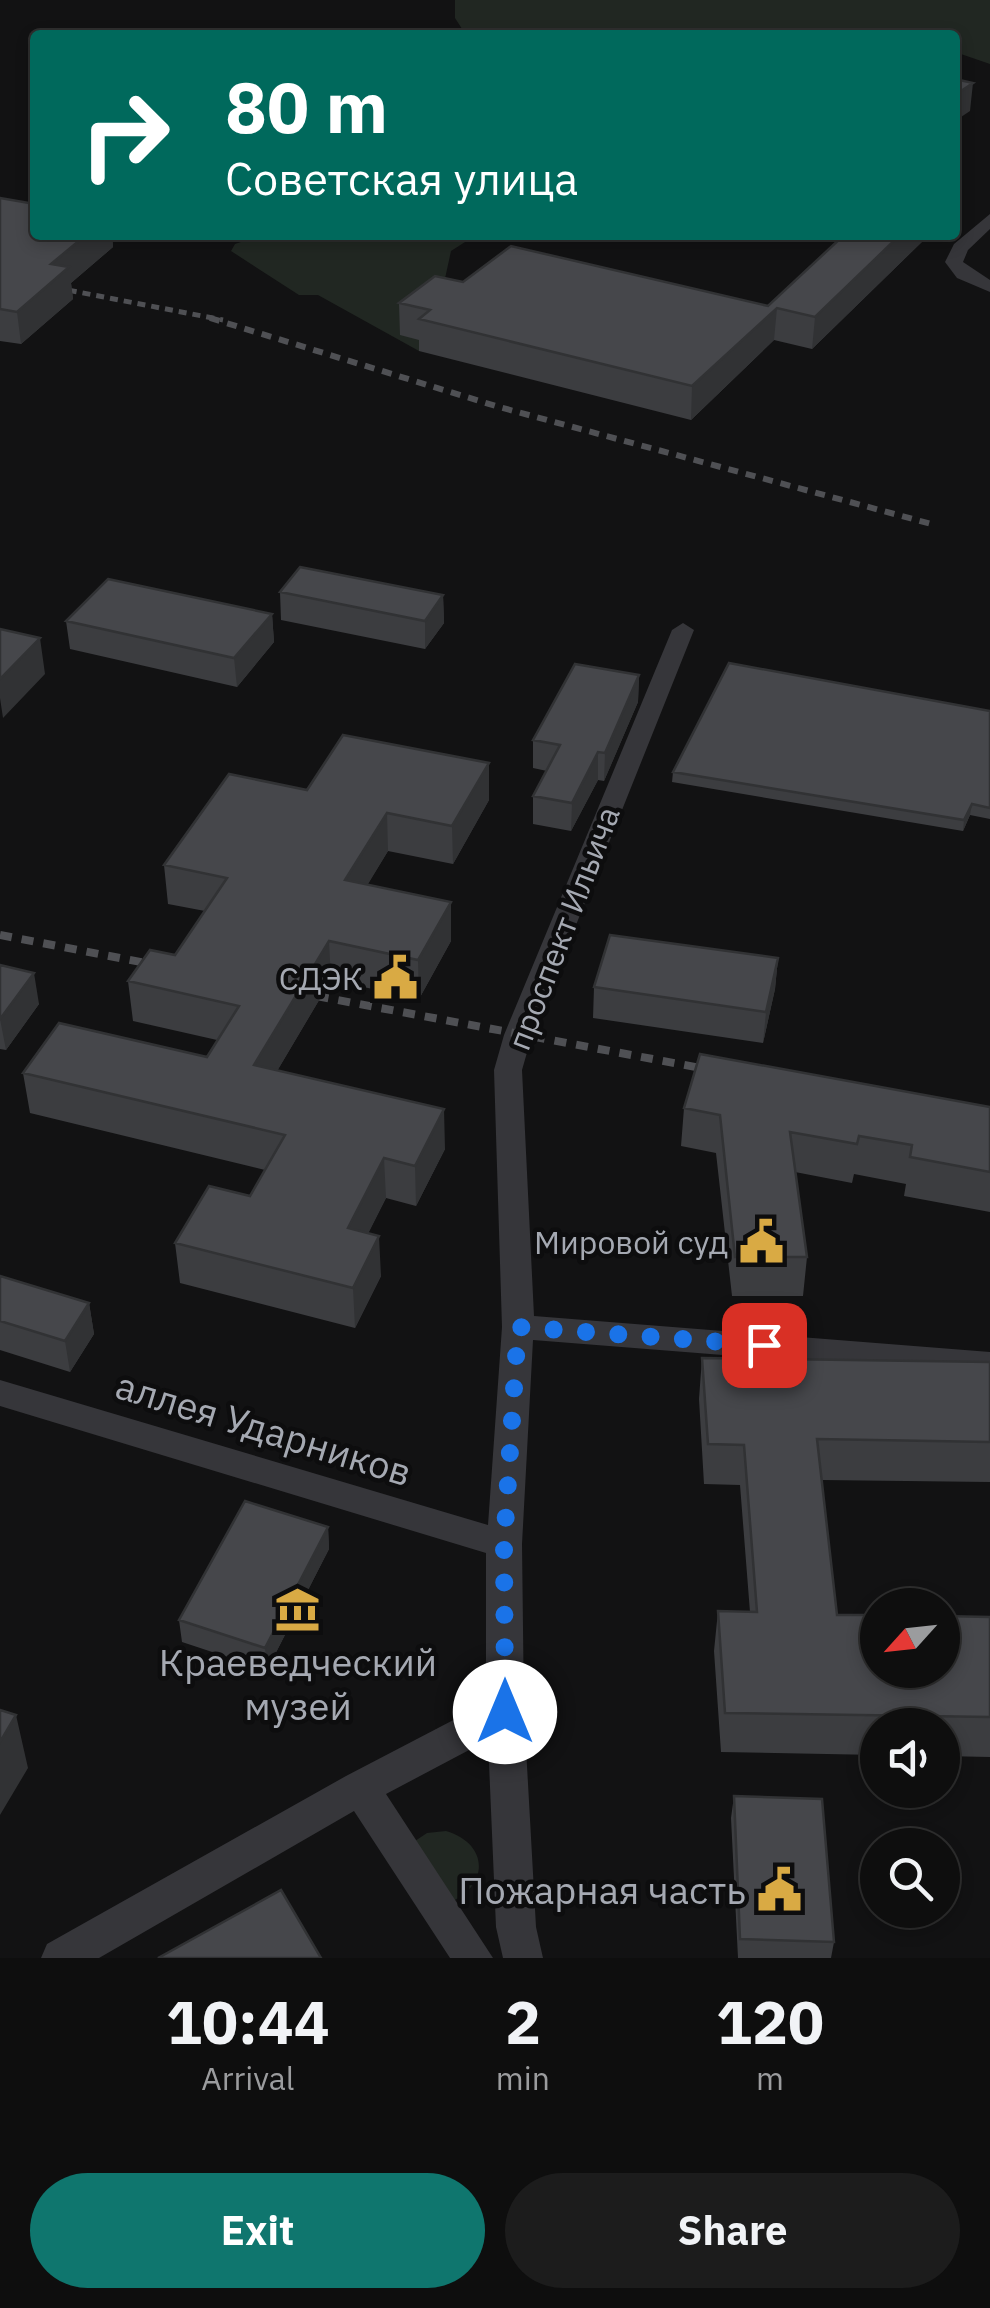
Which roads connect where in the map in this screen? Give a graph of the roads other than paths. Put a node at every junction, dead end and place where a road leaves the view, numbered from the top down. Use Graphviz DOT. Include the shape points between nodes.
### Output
graph roads {
  1 [pos="990,219"];
  2 [pos="990,287"];
  3 [pos="683,630"];
  4 [pos="518,1327"];
  5 [pos="990,1364"];
  6 [pos="0,1393"];
  7 [pos="504,1544"];
  8 [pos="505,1712"];
  9 [pos="360,1788"];
  10 [pos="61,1958"];
  11 [pos="473,1958"];
  12 [pos="523,1958"];
  1 -- 2 [label="street" via="954,262"];
  3 -- 4 [label="street, проспект Ильича" via="508,1070"];
  4 -- 5 [label="street"];
  4 -- 7 [label="street, проспект Ильича"];
  6 -- 7 [label="street, аллея Ударников"];
  7 -- 8 [label="street, проспект Ильича"];
  8 -- 9 [label="street"];
  8 -- 12 [label="street, проспект Ильича"];
  9 -- 10 [label="street"];
  9 -- 11 [label="street"];
}
